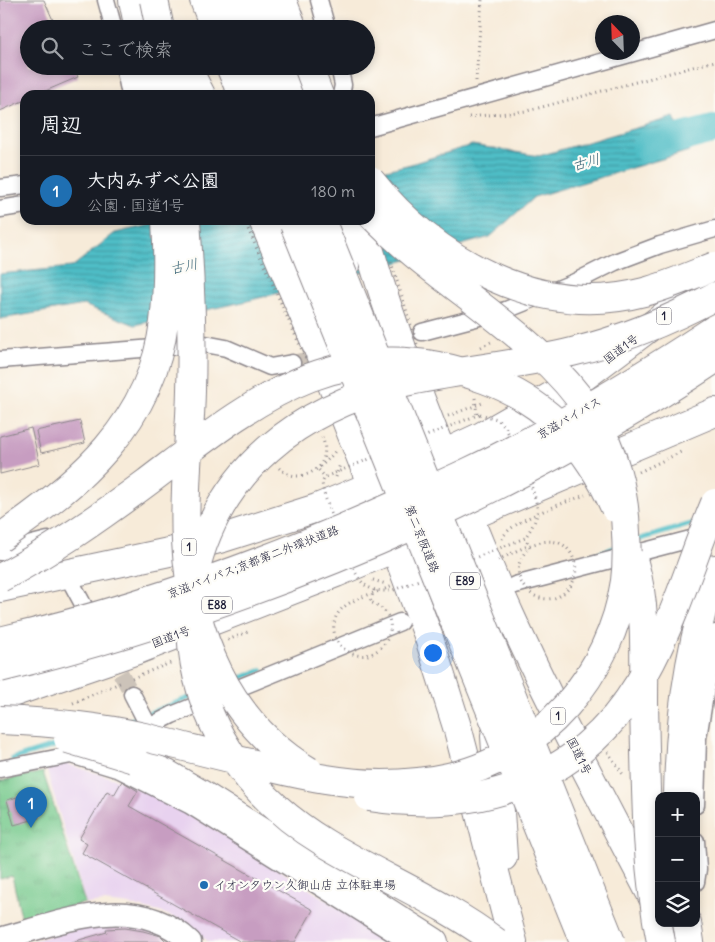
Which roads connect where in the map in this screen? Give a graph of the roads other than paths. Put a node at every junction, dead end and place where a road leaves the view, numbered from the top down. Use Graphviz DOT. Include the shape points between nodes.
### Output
graph roads {
  1 [pos="106,0"];
  2 [pos="134,0"];
  3 [pos="154,0"];
  4 [pos="204,0"];
  5 [pos="232,0"];
  6 [pos="258,0"];
  7 [pos="282,0"];
  8 [pos="319,0"];
  9 [pos="112,20"];
  10 [pos="137,20"];
  11 [pos="158,20"];
  12 [pos="163,20"];
  13 [pos="212,20"];
  14 [pos="240,20"];
  15 [pos="266,20"];
  16 [pos="296,20"];
  17 [pos="325,20"];
  18 [pos="715,30"];
  19 [pos="126,75"];
  20 [pos="148,75"];
  21 [pos="169,75"];
  22 [pos="191,75"];
  23 [pos="234,75"];
  24 [pos="263,75"];
  25 [pos="288,75"];
  26 [pos="311,75"];
  27 [pos="318,75"];
  28 [pos="341,75"];
  29 [pos="129,90"];
  30 [pos="150,90"];
  31 [pos="171,90"];
  32 [pos="198,90"];
  33 [pos="240,90"];
  34 [pos="269,90"];
  35 [pos="294,90"];
  36 [pos="316,90"];
  37 [pos="323,90"];
  38 [pos="342,90"];
  39 [pos="375,121"];
  40 [pos="20,185"];
  41 [pos="375,186"];
  42 [pos="0,188"];
  43 [pos="20,206"];
  44 [pos="0,209"];
  45 [pos="375,218"];
  46 [pos="166,225"];
  47 [pos="186,225"];
  48 [pos="265,225"];
  49 [pos="294,225"];
  50 [pos="323,225"];
  51 [pos="339,225"];
  52 [pos="362,225"];
  53 [pos="715,229"];
  54 [pos="715,266"];
  55 [pos="715,278"];
  56 [pos="715,296"];
  57 [pos="715,329"];
  58 [pos="420,339"];
  59 [pos="715,359"];
  60 [pos="0,360"];
  61 [pos="292,363"];
  62 [pos="715,412"];
  63 [pos="442,455"];
  64 [pos="407,471"];
  65 [pos="372,486"];
  66 [pos="715,503"];
  67 [pos="425,516"];
  68 [pos="469,518"];
  69 [pos="715,532"];
  70 [pos="0,538"];
  71 [pos="52,547"];
  72 [pos="396,548"];
  73 [pos="0,552"];
  74 [pos="715,569"];
  75 [pos="0,578"];
  76 [pos="71,582"];
  77 [pos="515,585"];
  78 [pos="0,588"];
  79 [pos="91,619"];
  80 [pos="400,622"];
  81 [pos="715,633"];
  82 [pos="0,641"];
  83 [pos="0,668"];
  84 [pos="132,694"];
  85 [pos="0,697"];
  86 [pos="0,720"];
  87 [pos="149,727"];
  88 [pos="0,728"];
  89 [pos="0,769"];
  90 [pos="120,770"];
  91 [pos="678,792"];
  92 [pos="696,792"];
  93 [pos="673,929"];
  94 [pos="0,939"];
  95 [pos="507,941"];
  96 [pos="190,942"];
  97 [pos="407,942"];
  98 [pos="434,942"];
  99 [pos="584,942"];
  100 [pos="611,942"];
  1 -- 9 [label="street"];
  2 -- 10 [label="highway"];
  3 -- 11 [label="highway, bridge"];
  3 -- 12 [label="highway, bridge"];
  4 -- 13 [label="highway"];
  5 -- 14 [label="highway"];
  6 -- 15 [label="highway"];
  7 -- 16 [label="highway"];
  8 -- 17 [label="street"];
  18 -- 39 [label="street"];
  19 -- 29 [label="street"];
  20 -- 30 [label="highway"];
  21 -- 31 [label="highway"];
  22 -- 32 [label="highway"];
  23 -- 33 [label="highway"];
  24 -- 34 [label="highway"];
  25 -- 35 [label="highway"];
  26 -- 36 [label="highway, bridge"];
  27 -- 37 [label="highway"];
  28 -- 38 [label="street"];
  40 -- 42 [label="street"];
  41 -- 54 [label="highway, bridge" via="414,228 442,250 509,285 537,292 570,298 642,293"];
  43 -- 44 [label="street"];
  45 -- 86 [label="highway, bridge" via="400,243 534,350 578,396 606,443 622,492 627,551 625,581 608,640 582,687 544,729 499,758 449,777 416,782 340,781 301,775 101,728"];
  46 -- 70 [label="highway, bridge" via="164,323 157,357 135,409 94,464 46,505"];
  47 -- 66 [label="highway, bridge" via="191,389 186,540 194,606 218,672 252,723 299,765 334,786 367,797 401,802 466,799 530,781 585,748 628,700 650,663 675,610"];
  48 -- 65 [label="highway"];
  49 -- 99 [label="highway, 第二京阪道路 / E89, bridge"];
  50 -- 100 [label="highway, 第二京阪道路 / E89, bridge"];
  51 -- 64 [label="highway, bridge" via="356,329 367,372"];
  52 -- 63 [label="highway, 国道1号 / 1" via="391,321"];
  53 -- 58 [label="street" via="660,245 506,310"];
  55 -- 63 [label="highway, 国道1号 / 1, bridge" via="578,381"];
  56 -- 95 [label="highway, bridge" via="680,315 608,342 571,352 403,383 340,403 308,419 256,459 234,485 204,541 194,573 190,606 195,668 202,698 215,728 246,776 294,822 324,842"];
  57 -- 67 [label="highway, 京滋バイパス / E88, bridge" via="536,438 463,475"];
  59 -- 67 [label="highway, 京滋バイパス / E88, bridge" via="551,458 471,499"];
  60 -- 61 [label="street" via="204,344 226,348 270,367"];
  62 -- 68 [label="highway, 国道1号"];
  63 -- 64 [label="highway, 国道1号 / 1"];
  63 -- 67 [label="highway"];
  63 -- 68 [label="highway, 国道1号 / 1"];
  64 -- 65 [label="highway, 国道1号 / 1"];
  64 -- 72 [label="highway" via="412,493 410,517 406,532"];
  65 -- 72 [label="highway"];
  65 -- 78 [label="highway, 国道1号 / 1" via="318,508 223,538"];
  67 -- 68 [label="highway, 国道1号"];
  67 -- 72 [label="highway, 国道1号"];
  67 -- 82 [label="highway, 京滋バイパス;京都第二外環状道路 / E88, bridge" via="285,552 201,584"];
  67 -- 83 [label="highway, 京滋バイパス;京都第二外環状道路 / E88, bridge" via="292,577 214,606 124,635"];
  67 -- 95 [label="highway" via="473,634 485,678 495,741"];
  68 -- 93 [label="highway, 国道1号 / 1" via="549,698"];
  69 -- 77 [label="street"];
  71 -- 73 [label="street" via="48,540"];
  72 -- 85 [label="highway, 国道1号" via="233,614"];
  72 -- 95 [label="highway" via="458,730"];
  74 -- 91 [label="highway" via="697,632 688,683 681,732"];
  75 -- 93 [label="highway, bridge" via="72,537 237,415 272,394 316,375 382,361 427,364 476,376 521,395 563,428 593,466 622,526 635,566 644,634 645,770 650,866"];
  76 -- 79 [label="street"];
  80 -- 87 [label="street"];
  81 -- 92 [label="street" via="698,738"];
  84 -- 87 [label="street"];
  87 -- 90 [label="street" via="132,743"];
  88 -- 98 [label="highway, bridge" via="55,735 100,747 167,774"];
  89 -- 90 [label="street" via="71,756"];
  90 -- 97 [label="street" via="189,805"];
  94 -- 96 [label="street" via="85,916 118,913 157,921"];
}
